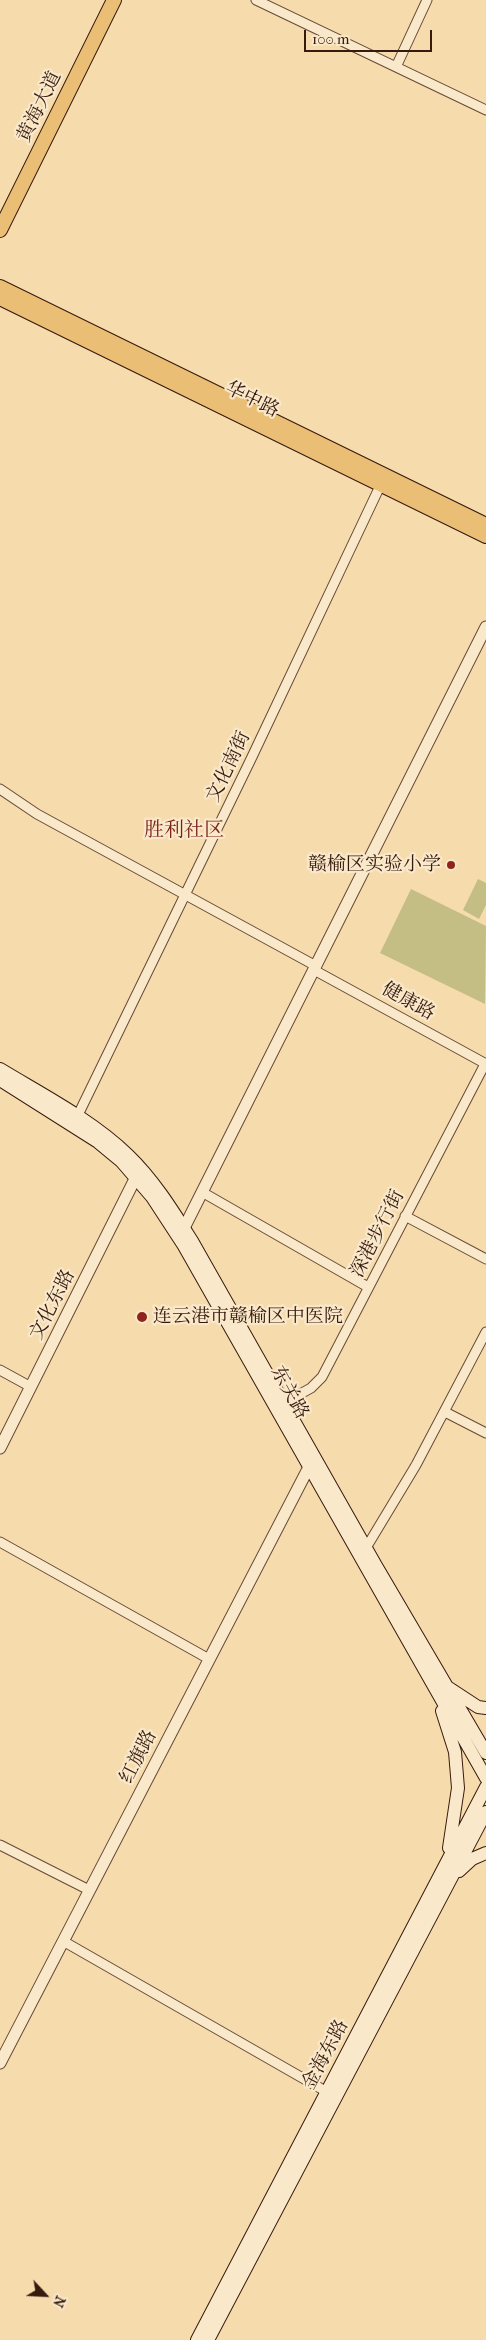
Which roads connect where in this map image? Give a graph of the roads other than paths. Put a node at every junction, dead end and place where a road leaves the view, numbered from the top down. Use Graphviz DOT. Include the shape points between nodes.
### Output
graph roads {
  1 [pos="103,0"];
  2 [pos="114,0"];
  3 [pos="256,0"];
  4 [pos="427,0"];
  5 [pos="396,67"];
  6 [pos="486,110"];
  7 [pos="0,209"];
  8 [pos="0,230"];
  9 [pos="0,287"];
  10 [pos="0,298"];
  11 [pos="381,484"];
  12 [pos="486,525"];
  13 [pos="486,536"];
  14 [pos="486,627"];
  15 [pos="0,789"];
  16 [pos="184,895"];
  17 [pos="315,968"];
  18 [pos="485,1064"];
  19 [pos="0,1069"];
  20 [pos="0,1080"];
  21 [pos="77,1117"];
  22 [pos="136,1178"];
  23 [pos="202,1192"];
  24 [pos="405,1216"];
  25 [pos="184,1228"];
  26 [pos="486,1259"];
  27 [pos="368,1287"];
  28 [pos="486,1332"];
  29 [pos="0,1370"];
  30 [pos="31,1387"];
  31 [pos="284,1403"];
  32 [pos="445,1412"];
  33 [pos="486,1433"];
  34 [pos="0,1448"];
  35 [pos="309,1467"];
  36 [pos="0,1542"];
  37 [pos="366,1548"];
  38 [pos="209,1659"];
  39 [pos="438,1685"];
  40 [pos="486,1708"];
  41 [pos="486,1753"];
  42 [pos="486,1778"];
  43 [pos="486,1787"];
  44 [pos="486,1812"];
  45 [pos="0,1845"];
  46 [pos="486,1853"];
  47 [pos="447,1874"];
  48 [pos="89,1890"];
  49 [pos="63,1942"];
  50 [pos="0,2063"];
  51 [pos="327,2092"];
  52 [pos="197,2340"];
  53 [pos="208,2340"];
  1 -- 7 [label="main road, 黄海大道"];
  2 -- 8 [label="main road, 黄海大道"];
  3 -- 5 [label="street"];
  4 -- 5 [label="street"];
  5 -- 6 [label="street"];
  9 -- 12 [label="main road, 华中路"];
  10 -- 11 [label="main road, 华中路"];
  11 -- 13 [label="main road, 华中路"];
  11 -- 16 [label="street, 文化南街"];
  14 -- 17 [label="street"];
  15 -- 16 [label="street, 健康路" via="37,814"];
  16 -- 17 [label="street, 健康路"];
  16 -- 21 [label="street, 文化南街"];
  17 -- 18 [label="street, 健康路"];
  17 -- 23 [label="street"];
  18 -- 24 [label="street, 深港步行街"];
  19 -- 21 [label="main road, 东关路"];
  20 -- 22 [label="main road, 东关路" via="98,1142"];
  21 -- 25 [label="main road, 东关路" via="128,1154"];
  22 -- 30 [label="street, 文化东路"];
  22 -- 35 [label="main road, 东关路" via="184,1246"];
  23 -- 25 [label="street"];
  23 -- 27 [label="street"];
  24 -- 26 [label="street"];
  24 -- 27 [label="street, 深港步行街"];
  25 -- 31 [label="main road, 东关路"];
  27 -- 31 [label="street, 深港步行街" via="318,1384"];
  28 -- 32 [label="street"];
  29 -- 30 [label="street"];
  30 -- 34 [label="street, 文化东路"];
  31 -- 37 [label="main road, 东关路"];
  32 -- 33 [label="street"];
  32 -- 37 [label="street"];
  35 -- 38 [label="street, 红旗路"];
  35 -- 39 [label="main road, 东关路"];
  36 -- 38 [label="street"];
  37 -- 39 [label="main road, 东关路"];
  38 -- 48 [label="street, 红旗路"];
  39 -- 40 [label="main road" via="478,1707"];
  39 -- 41 [label="main road, 东关路"];
  39 -- 42 [label="main road, 东关路"];
  39 -- 47 [label="main road" via="455,1752 458,1788"];
  43 -- 47 [label="main road, 金海东路"];
  44 -- 47 [label="main road, 金海东路"];
  45 -- 48 [label="street"];
  46 -- 47 [label="main road"];
  47 -- 51 [label="main road, 金海东路"];
  47 -- 53 [label="main road, 金海东路"];
  48 -- 49 [label="street, 红旗路"];
  49 -- 50 [label="street, 红旗路"];
  49 -- 51 [label="street"];
  51 -- 52 [label="main road, 金海东路"];
}
